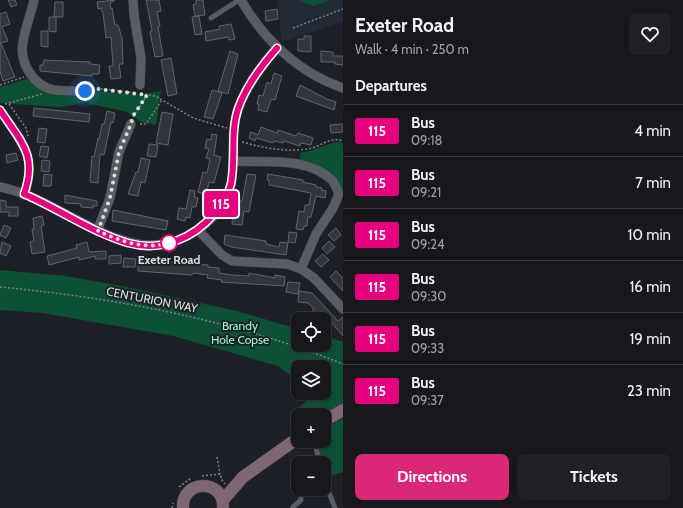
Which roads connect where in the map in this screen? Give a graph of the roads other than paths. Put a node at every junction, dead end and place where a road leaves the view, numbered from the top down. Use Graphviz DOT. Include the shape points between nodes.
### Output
graph roads {
  1 [pos="34,0"];
  2 [pos="133,0"];
  3 [pos="240,0"];
  4 [pos="211,18"];
  5 [pos="277,48"];
  6 [pos="140,86"];
  7 [pos="343,88"];
  8 [pos="85,91"];
  9 [pos="0,110"];
  10 [pos="131,124"];
  11 [pos="233,161"];
  12 [pos="0,187"];
  13 [pos="24,194"];
  14 [pos="341,194"];
  15 [pos="198,230"];
  16 [pos="98,231"];
  17 [pos="301,269"];
  18 [pos="343,309"];
  19 [pos="343,410"];
  20 [pos="331,418"];
  21 [pos="291,443"];
  22 [pos="243,477"];
  23 [pos="217,484"];
  24 [pos="301,496"];
  25 [pos="330,496"];
  26 [pos="223,504"];
  27 [pos="293,506"];
  28 [pos="183,508"];
  29 [pos="334,508"];
  1 -- 8 [label="street" via="22,44 24,61 31,75 53,90"];
  2 -- 6 [label="street" via="141,58"];
  3 -- 4 [label="lane"];
  3 -- 5 [label="street"];
  5 -- 7 [label="street" via="320,79"];
  5 -- 11 [label="street" via="262,65 239,108"];
  9 -- 13 [label="street" via="28,154 30,172"];
  10 -- 16 [label="street" via="119,152 110,198"];
  11 -- 14 [label="street" via="302,164 333,181"];
  11 -- 15 [label="street" via="231,184 226,197"];
  12 -- 13 [label="street"];
  13 -- 16 [label="street"];
  14 -- 17 [label="street" via="316,234"];
  15 -- 16 [label="street" via="176,242 151,246 128,242"];
  15 -- 17 [label="street" via="232,261 287,264"];
  17 -- 18 [label="street" via="314,278"];
  19 -- 20 [label="main road"];
  21 -- 22 [label="main road"];
  22 -- 23 [label="main road"];
  22 -- 26 [label="main road"];
  23 -- 26 [label="main road"];
  23 -- 28 [label="main road" via="193,488 184,497"];
  24 -- 27 [label="lane" via="301,500"];
  25 -- 29 [label="lane"];
}
